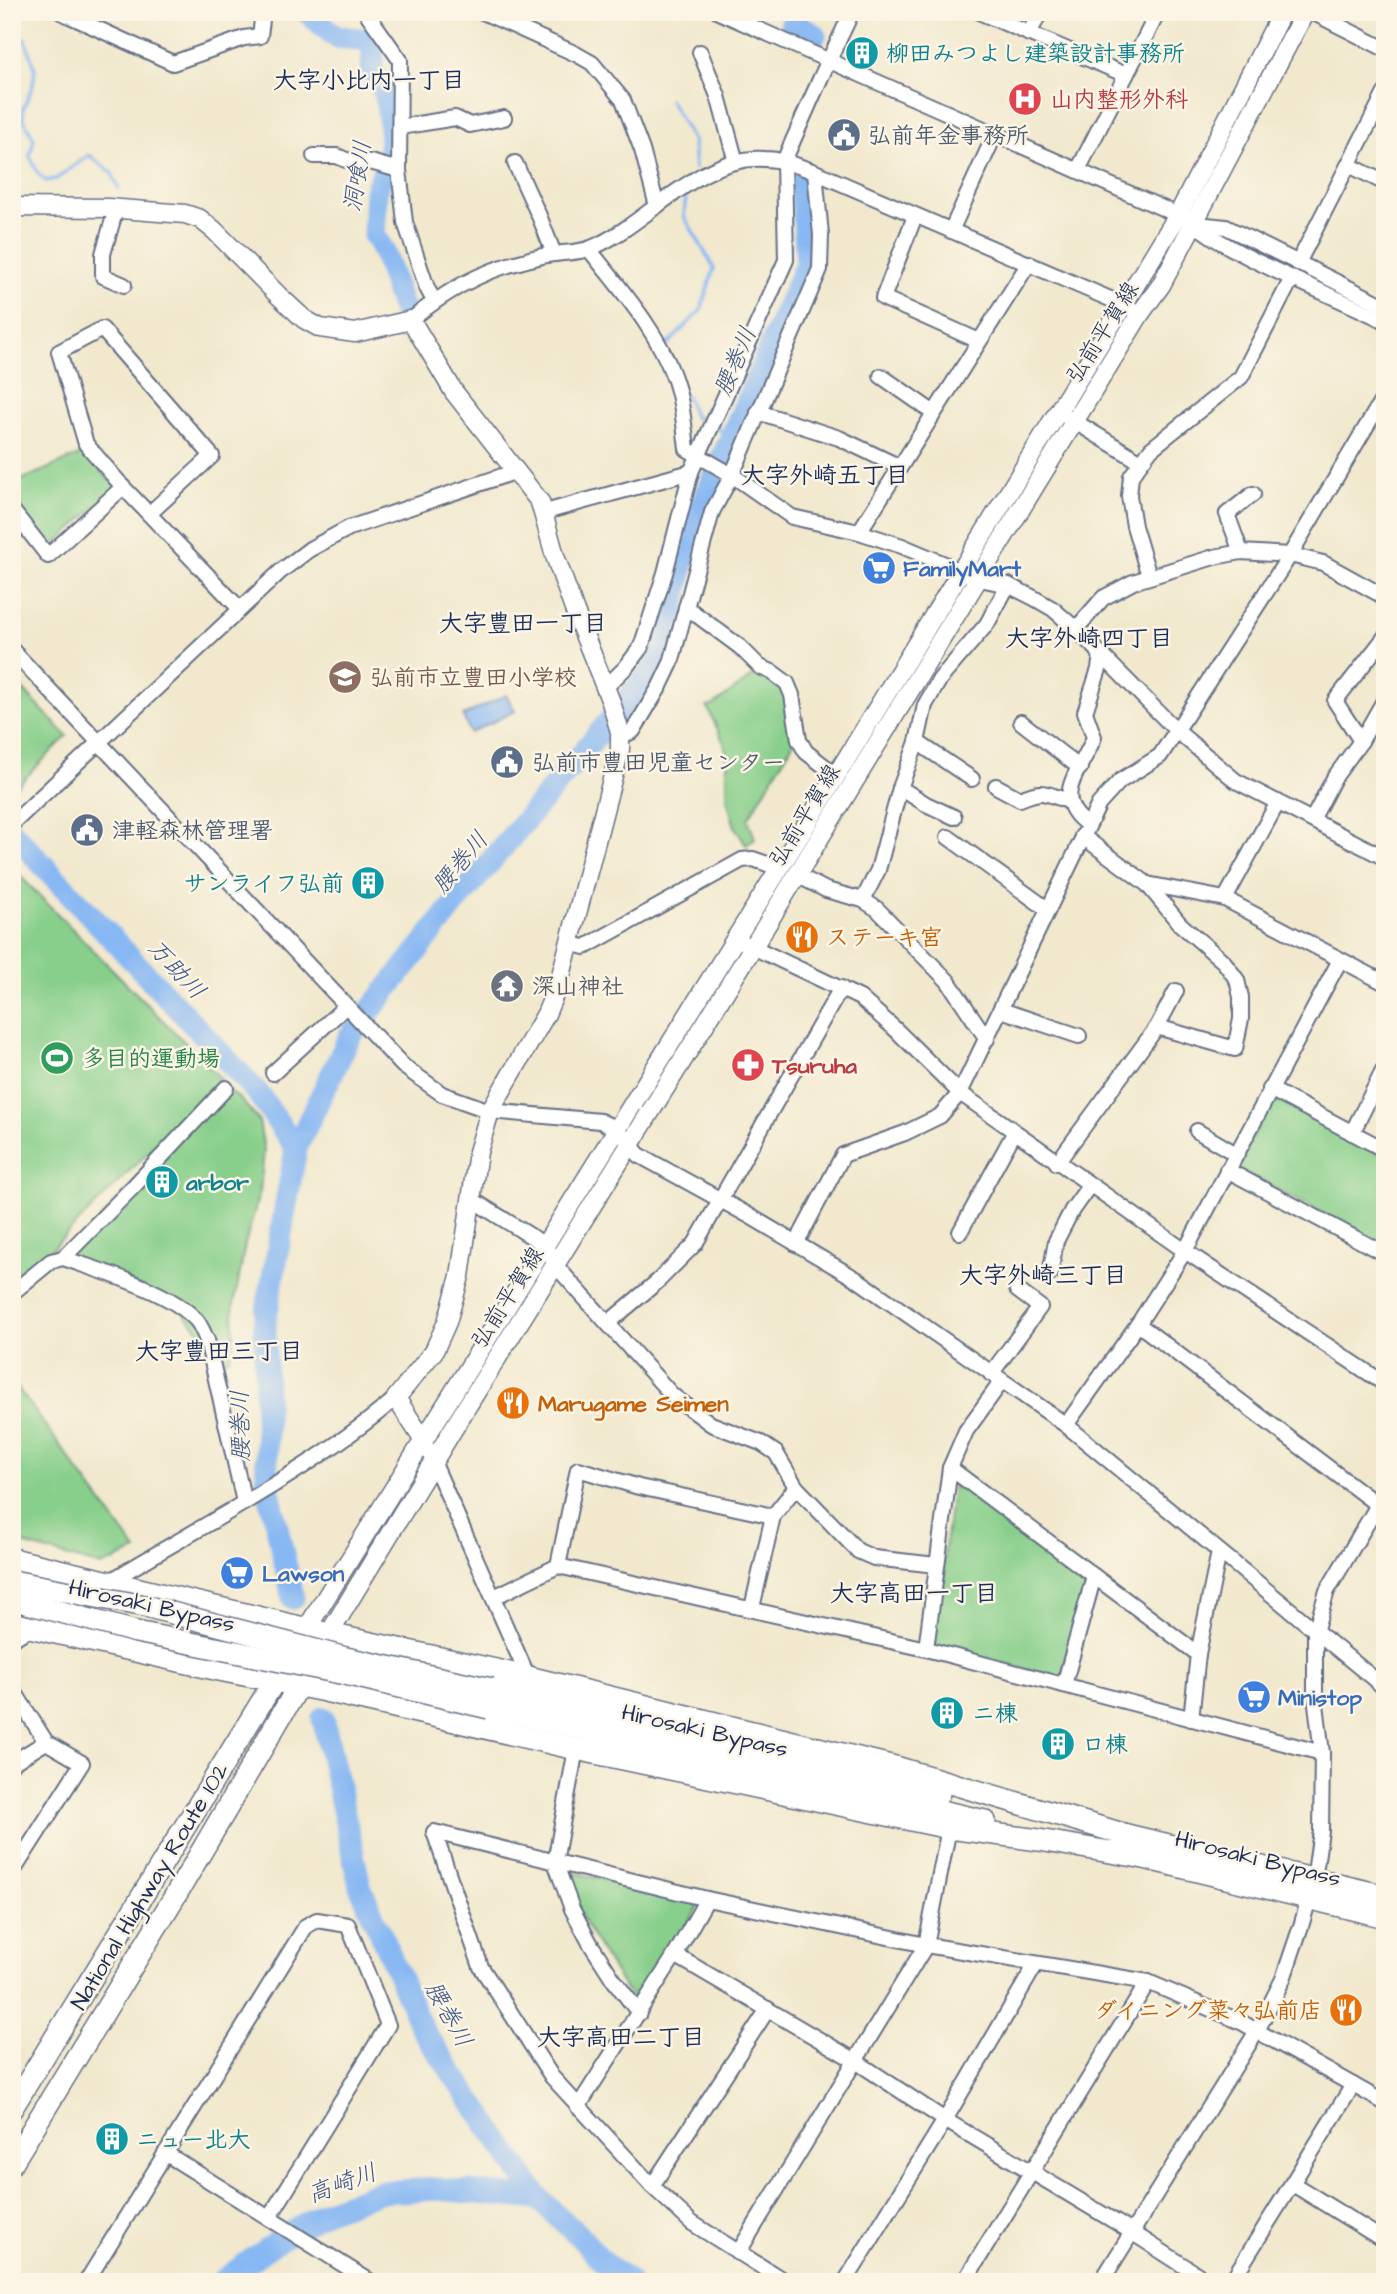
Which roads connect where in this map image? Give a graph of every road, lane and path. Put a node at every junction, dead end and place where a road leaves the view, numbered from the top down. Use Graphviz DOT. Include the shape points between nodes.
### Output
graph roads {
  1 [pos="61,12"];
  2 [pos="263,12"];
  3 [pos="366,12"];
  4 [pos="483,12"];
  5 [pos="719,12"];
  6 [pos="852,12"];
  7 [pos="979,12"];
  8 [pos="1040,12"];
  9 [pos="1158,12"];
  10 [pos="1282,12"];
  11 [pos="1305,12"];
  12 [pos="1311,12"];
  13 [pos="501,16"];
  14 [pos="1029,34"];
  15 [pos="1385,49"];
  16 [pos="700,52"];
  17 [pos="828,61"];
  18 [pos="1126,75"];
  19 [pos="1385,93"];
  20 [pos="504,118"];
  21 [pos="400,127"];
  22 [pos="995,134"];
  23 [pos="314,156"];
  24 [pos="783,161"];
  25 [pos="736,162"];
  26 [pos="515,163"];
  27 [pos="1349,166"];
  28 [pos="392,168"];
  29 [pos="1078,170"];
  30 [pos="815,172"];
  31 [pos="1385,183"];
  32 [pos="657,206"];
  33 [pos="12,207"];
  34 [pos="116,209"];
  35 [pos="1178,215"];
  36 [pos="915,216"];
  37 [pos="1196,223"];
  38 [pos="951,231"];
  39 [pos="589,249"];
  40 [pos="554,254"];
  41 [pos="1029,263"];
  42 [pos="1297,263"];
  43 [pos="1292,278"];
  44 [pos="124,285"];
  45 [pos="434,300"];
  46 [pos="1124,305"];
  47 [pos="1385,306"];
  48 [pos="1140,314"];
  49 [pos="411,320"];
  50 [pos="1385,321"];
  51 [pos="979,341"];
  52 [pos="881,376"];
  53 [pos="1385,396"];
  54 [pos="758,412"];
  55 [pos="1059,412"];
  56 [pos="934,413"];
  57 [pos="1075,422"];
  58 [pos="702,458"];
  59 [pos="1141,462"];
  60 [pos="900,467"];
  61 [pos="517,471"];
  62 [pos="691,472"];
  63 [pos="728,473"];
  64 [pos="123,487"];
  65 [pos="1253,494"];
  66 [pos="12,510"];
  67 [pos="545,512"];
  68 [pos="149,514"];
  69 [pos="859,532"];
  70 [pos="1241,552"];
  71 [pos="1290,555"];
  72 [pos="961,571"];
  73 [pos="1149,576"];
  74 [pos="980,579"];
  75 [pos="1007,585"];
  76 [pos="1384,597"];
  77 [pos="686,607"];
  78 [pos="240,609"];
  79 [pos="1076,629"];
  80 [pos="1385,637"];
  81 [pos="12,650"];
  82 [pos="1101,654"];
  83 [pos="608,695"];
  84 [pos="1385,699"];
  85 [pos="1021,722"];
  86 [pos="1177,731"];
  87 [pos="620,734"];
  88 [pos="1361,741"];
  89 [pos="99,743"];
  90 [pos="917,743"];
  91 [pos="1080,768"];
  92 [pos="836,775"];
  93 [pos="972,779"];
  94 [pos="996,786"];
  95 [pos="900,788"];
  96 [pos="1069,801"];
  97 [pos="1278,802"];
  98 [pos="954,817"];
  99 [pos="1312,820"];
  100 [pos="15,821"];
  101 [pos="1085,830"];
  102 [pos="947,836"];
  103 [pos="1385,858"];
  104 [pos="779,869"];
  105 [pos="797,875"];
  106 [pos="1147,884"];
  107 [pos="1225,899"];
  108 [pos="863,900"];
  109 [pos="1047,909"];
  110 [pos="736,939"];
  111 [pos="570,944"];
  112 [pos="753,947"];
  113 [pos="1340,960"];
  114 [pos="1385,983"];
  115 [pos="841,988"];
  116 [pos="1176,990"];
  117 [pos="348,1009"];
  118 [pos="1000,1010"];
  119 [pos="1157,1027"];
  120 [pos="1079,1036"];
  121 [pos="987,1039"];
  122 [pos="1385,1067"];
  123 [pos="273,1073"];
  124 [pos="226,1088"];
  125 [pos="1270,1089"];
  126 [pos="960,1094"];
  127 [pos="490,1111"];
  128 [pos="617,1129"];
  129 [pos="1197,1131"];
  130 [pos="1014,1133"];
  131 [pos="1352,1133"];
  132 [pos="631,1144"];
  133 [pos="1385,1150"];
  134 [pos="1236,1154"];
  135 [pos="1057,1163"];
  136 [pos="1227,1170"];
  137 [pos="1090,1186"];
  138 [pos="471,1199"];
  139 [pos="719,1201"];
  140 [pos="960,1232"];
  141 [pos="796,1244"];
  142 [pos="545,1245"];
  143 [pos="1185,1251"];
  144 [pos="1385,1254"];
  145 [pos="63,1258"];
  146 [pos="556,1266"];
  147 [pos="1050,1274"];
  148 [pos="1017,1290"];
  149 [pos="12,1293"];
  150 [pos="608,1323"];
  151 [pos="1138,1324"];
  152 [pos="997,1378"];
  153 [pos="1385,1384"];
  154 [pos="396,1398"];
  155 [pos="1066,1425"];
  156 [pos="424,1441"];
  157 [pos="434,1463"];
  158 [pos="950,1468"];
  159 [pos="796,1487"];
  160 [pos="249,1499"];
  161 [pos="1382,1503"];
  162 [pos="774,1516"];
  163 [pos="1219,1552"];
  164 [pos="12,1559"];
  165 [pos="936,1565"];
  166 [pos="558,1566"];
  167 [pos="1094,1576"];
  168 [pos="12,1581"];
  169 [pos="109,1582"];
  170 [pos="494,1597"];
  171 [pos="12,1599"];
  172 [pos="752,1608"];
  173 [pos="22,1625"];
  174 [pos="307,1628"];
  175 [pos="1315,1632"];
  176 [pos="329,1634"];
  177 [pos="12,1639"];
  178 [pos="926,1649"];
  179 [pos="1198,1654"];
  180 [pos="528,1677"];
  181 [pos="275,1681"];
  182 [pos="1064,1685"];
  183 [pos="298,1686"];
  184 [pos="12,1688"];
  185 [pos="1385,1688"];
  186 [pos="490,1698"];
  187 [pos="1191,1719"];
  188 [pos="46,1742"];
  189 [pos="576,1749"];
  190 [pos="1322,1753"];
  191 [pos="12,1763"];
  192 [pos="949,1828"];
  193 [pos="1130,1836"];
  194 [pos="1146,1858"];
  195 [pos="555,1861"];
  196 [pos="12,1873"];
  197 [pos="1311,1889"];
  198 [pos="1385,1896"];
  199 [pos="706,1899"];
  200 [pos="1385,1917"];
  201 [pos="926,1945"];
  202 [pos="675,1955"];
  203 [pos="1036,1964"];
  204 [pos="1148,1982"];
  205 [pos="768,2009"];
  206 [pos="639,2012"];
  207 [pos="1257,2031"];
  208 [pos="854,2060"];
  209 [pos="1353,2085"];
  210 [pos="1385,2104"];
  211 [pos="578,2107"];
  212 [pos="12,2108"];
  213 [pos="945,2120"];
  214 [pos="165,2153"];
  215 [pos="12,2164"];
  216 [pos="1031,2171"];
  217 [pos="1293,2184"];
  218 [pos="652,2186"];
  219 [pos="274,2221"];
  220 [pos="1132,2232"];
  221 [pos="1385,2241"];
  222 [pos="738,2253"];
  223 [pos="86,2282"];
  224 [pos="371,2282"];
  225 [pos="786,2282"];
  226 [pos="845,2282"];
  227 [pos="964,2282"];
  228 [pos="1101,2282"];
  229 [pos="1209,2282"];
  230 [pos="1231,2282"];
  1 -- 2 [label="street" via="173,63 260,36"];
  3 -- 21 [label="street" via="400,60"];
  4 -- 13 [label="street"];
  5 -- 17 [label="street"];
  6 -- 17 [label="street"];
  7 -- 14 [label="street"];
  8 -- 14 [label="street"];
  9 -- 18 [label="street"];
  10 -- 35 [label="main road, 弘前平賀線"];
  11 -- 37 [label="main road, 弘前平賀線"];
  12 -- 15 [label="street"];
  13 -- 32 [label="street" via="592,64 623,100"];
  14 -- 18 [label="street"];
  16 -- 25 [label="street"];
  17 -- 22 [label="street"];
  17 -- 24 [label="street"];
  18 -- 29 [label="street"];
  19 -- 27 [label="street"];
  20 -- 21 [label="street" via="470,125 455,118"];
  21 -- 28 [label="street"];
  22 -- 29 [label="street"];
  22 -- 38 [label="street"];
  23 -- 28 [label="street"];
  24 -- 25 [label="street"];
  24 -- 30 [label="street"];
  24 -- 58 [label="street" via="786,260"];
  25 -- 32 [label="street" via="701,175"];
  26 -- 40 [label="street"];
  27 -- 31 [label="street"];
  27 -- 42 [label="street"];
  28 -- 45 [label="street" via="405,222"];
  29 -- 35 [label="street"];
  30 -- 36 [label="street"];
  30 -- 54 [label="street" via="820,269"];
  32 -- 39 [label="street"];
  33 -- 34 [label="main road"];
  34 -- 44 [label="street" via="103,254 103,276"];
  34 -- 49 [label="main road" via="200,219 304,319 320,328 355,333"];
  35 -- 37 [label="street"];
  35 -- 46 [label="main road, 弘前平賀線"];
  36 -- 38 [label="street"];
  36 -- 51 [label="street" via="883,298"];
  37 -- 42 [label="street" via="1226,227"];
  37 -- 43 [label="street"];
  37 -- 48 [label="main road, 弘前平賀線"];
  38 -- 41 [label="street"];
  39 -- 40 [label="street"];
  39 -- 58 [label="street" via="649,329 673,374 687,449"];
  40 -- 45 [label="street" via="496,269"];
  41 -- 46 [label="street"];
  41 -- 51 [label="street"];
  42 -- 47 [label="street"];
  43 -- 50 [label="street"];
  43 -- 59 [label="street" via="1241,377"];
  45 -- 49 [label="street"];
  46 -- 48 [label="street"];
  46 -- 55 [label="main road, 弘前平賀線"];
  48 -- 57 [label="main road, 弘前平賀線"];
  49 -- 61 [label="main road" via="454,392"];
  51 -- 56 [label="street"];
  52 -- 56 [label="street"];
  53 -- 71 [label="street"];
  54 -- 60 [label="street" via="839,438"];
  54 -- 63 [label="street"];
  55 -- 57 [label="street"];
  55 -- 72 [label="main road, 弘前平賀線"];
  56 -- 60 [label="street"];
  57 -- 59 [label="street"];
  57 -- 74 [label="main road, 弘前平賀線"];
  58 -- 62 [label="street"];
  58 -- 63 [label="street"];
  59 -- 73 [label="street" via="1132,476 1129,495 1133,526"];
  60 -- 69 [label="street"];
  61 -- 67 [label="main road"];
  61 -- 78 [label="street" via="329,537 295,560"];
  62 -- 67 [label="street"];
  62 -- 83 [label="street" via="666,573 641,647"];
  63 -- 69 [label="street" via="792,517"];
  63 -- 77 [label="street" via="712,512"];
  64 -- 66 [label="street" via="48,556"];
  64 -- 68 [label="street"];
  64 -- 68 [label="street" via="86,444 59,352 102,329 212,456"];
  65 -- 70 [label="street" via="1227,514"];
  67 -- 83 [label="main road" via="555,556"];
  68 -- 78 [label="street"];
  69 -- 72 [label="street"];
  70 -- 71 [label="street"];
  70 -- 73 [label="street"];
  71 -- 76 [label="street" via="1323,563"];
  71 -- 86 [label="street"];
  72 -- 74 [label="street"];
  72 -- 92 [label="main road, 弘前平賀線"];
  73 -- 79 [label="street" via="1103,598"];
  74 -- 75 [label="street"];
  74 -- 105 [label="main road, 弘前平賀線"];
  75 -- 79 [label="street" via="1053,608"];
  75 -- 90 [label="street" via="987,624 929,698"];
  77 -- 87 [label="street" via="660,686 633,731"];
  77 -- 92 [label="street" via="760,667 787,682 799,740 806,752"];
  78 -- 89 [label="street"];
  79 -- 82 [label="street"];
  80 -- 88 [label="street" via="1335,701"];
  81 -- 89 [label="street"];
  82 -- 86 [label="street"];
  82 -- 91 [label="street" via="1085,712 1094,737"];
  83 -- 87 [label="main road"];
  84 -- 88 [label="street"];
  85 -- 91 [label="street"];
  86 -- 97 [label="street" via="1236,780"];
  86 -- 101 [label="street" via="1160,755 1120,781 1099,804"];
  87 -- 111 [label="main road"];
  88 -- 99 [label="street"];
  89 -- 100 [label="street"];
  89 -- 117 [label="street"];
  90 -- 93 [label="street"];
  90 -- 95 [label="street"];
  91 -- 96 [label="street" via="1068,789"];
  92 -- 104 [label="main road, 弘前平賀線"];
  94 -- 96 [label="street" via="1020,799 1046,792"];
  95 -- 98 [label="street"];
  95 -- 108 [label="street" via="878,870"];
  96 -- 101 [label="street"];
  97 -- 99 [label="street"];
  97 -- 107 [label="street"];
  99 -- 103 [label="street"];
  101 -- 106 [label="street"];
  101 -- 109 [label="street"];
  102 -- 109 [label="street"];
  104 -- 110 [label="main road, 弘前平賀線"];
  104 -- 111 [label="street" via="753,859 742,860 585,947"];
  105 -- 108 [label="street"];
  105 -- 112 [label="main road, 弘前平賀線"];
  106 -- 107 [label="street"];
  106 -- 119 [label="street" via="1180,924 1224,962 1237,980 1241,997 1235,1049"];
  107 -- 113 [label="street"];
  108 -- 121 [label="street" via="948,981"];
  109 -- 118 [label="street"];
  110 -- 112 [label="street"];
  110 -- 128 [label="main road, 弘前平賀線"];
  111 -- 127 [label="main road" via="546,1014"];
  112 -- 115 [label="street"];
  112 -- 132 [label="main road, 弘前平賀線"];
  113 -- 114 [label="street"];
  113 -- 125 [label="street"];
  115 -- 126 [label="street" via="878,1013"];
  115 -- 139 [label="street"];
  116 -- 119 [label="street"];
  117 -- 123 [label="street"];
  117 -- 127 [label="street" via="421,1080 442,1094"];
  118 -- 120 [label="street"];
  118 -- 121 [label="street"];
  119 -- 135 [label="street"];
  121 -- 126 [label="street"];
  122 -- 131 [label="street"];
  124 -- 145 [label="street"];
  125 -- 131 [label="street"];
  125 -- 134 [label="street"];
  126 -- 130 [label="street"];
  126 -- 141 [label="street" via="940,1116 843,1155"];
  127 -- 128 [label="street" via="600,1121"];
  127 -- 138 [label="main road"];
  128 -- 132 [label="street"];
  128 -- 142 [label="main road, 弘前平賀線"];
  129 -- 134 [label="street"];
  130 -- 135 [label="street"];
  130 -- 140 [label="street"];
  131 -- 133 [label="street"];
  132 -- 139 [label="street" via="639,1155"];
  132 -- 146 [label="main road, 弘前平賀線"];
  134 -- 136 [label="street"];
  135 -- 137 [label="street"];
  136 -- 143 [label="street"];
  136 -- 144 [label="street"];
  137 -- 143 [label="street"];
  137 -- 147 [label="street" via="1056,1241"];
  138 -- 142 [label="street"];
  138 -- 154 [label="main road" via="460,1276 447,1322 434,1351"];
  139 -- 141 [label="street"];
  139 -- 150 [label="street" via="695,1244"];
  141 -- 152 [label="street" via="858,1280"];
  142 -- 146 [label="street"];
  142 -- 156 [label="main road, 弘前平賀線"];
  143 -- 151 [label="street"];
  143 -- 153 [label="street"];
  145 -- 149 [label="street" via="51,1261"];
  145 -- 160 [label="street" via="136,1284 198,1321"];
  146 -- 150 [label="street"];
  146 -- 157 [label="main road, 弘前平賀線"];
  148 -- 152 [label="street" via="1040,1307"];
  150 -- 159 [label="street" via="672,1395 711,1424 776,1453"];
  151 -- 155 [label="street"];
  151 -- 161 [label="street"];
  152 -- 155 [label="street"];
  152 -- 158 [label="street"];
  154 -- 156 [label="main road"];
  154 -- 160 [label="street" via="359,1430"];
  155 -- 163 [label="street"];
  156 -- 157 [label="street"];
  156 -- 174 [label="main road, 弘前平賀線"];
  157 -- 170 [label="street"];
  157 -- 176 [label="main road, 弘前平賀線"];
  158 -- 165 [label="street"];
  158 -- 167 [label="street"];
  159 -- 162 [label="street"];
  159 -- 165 [label="street" via="858,1551 874,1558"];
  160 -- 169 [label="street"];
  161 -- 175 [label="street" via="1327,1591"];
  162 -- 166 [label="street" via="578,1469"];
  162 -- 172 [label="street"];
  163 -- 175 [label="street"];
  163 -- 179 [label="street"];
  164 -- 169 [label="highway"];
  165 -- 178 [label="street"];
  166 -- 170 [label="street"];
  166 -- 172 [label="street"];
  167 -- 179 [label="street"];
  167 -- 182 [label="street"];
  168 -- 186 [label="highway, Hirosaki Bypass, bridge" via="145,1606"];
  169 -- 173 [label="street"];
  169 -- 174 [label="highway"];
  170 -- 180 [label="street"];
  171 -- 186 [label="highway, Hirosaki Bypass, bridge" via="136,1632"];
  172 -- 178 [label="street"];
  173 -- 177 [label="street"];
  173 -- 181 [label="highway"];
  174 -- 176 [label="highway"];
  174 -- 181 [label="highway, National Highway Route 102"];
  175 -- 185 [label="street"];
  175 -- 190 [label="street" via="1315,1696"];
  176 -- 180 [label="highway"];
  176 -- 183 [label="highway, National Highway Route 102"];
  178 -- 182 [label="street"];
  179 -- 187 [label="street"];
  180 -- 193 [label="highway" via="899,1768"];
  181 -- 183 [label="highway"];
  181 -- 212 [label="highway, National Highway Route 102"];
  182 -- 187 [label="street"];
  183 -- 189 [label="highway"];
  183 -- 215 [label="highway, National Highway Route 102"];
  184 -- 188 [label="street"];
  186 -- 193 [label="highway, Hirosaki Bypass"];
  186 -- 194 [label="highway, Hirosaki Bypass"];
  187 -- 190 [label="street"];
  188 -- 191 [label="street"];
  188 -- 196 [label="street" via="82,1763"];
  189 -- 192 [label="highway"];
  189 -- 195 [label="street"];
  190 -- 197 [label="street" via="1321,1831"];
  192 -- 194 [label="highway"];
  192 -- 201 [label="street"];
  193 -- 197 [label="highway, Hirosaki Bypass"];
  194 -- 197 [label="highway, Hirosaki Bypass"];
  195 -- 199 [label="street"];
  195 -- 206 [label="street" via="590,1943"];
  195 -- 211 [label="street" via="434,1832 481,1966 552,2077"];
  197 -- 198 [label="highway, Hirosaki Bypass"];
  197 -- 200 [label="highway, Hirosaki Bypass"];
  197 -- 207 [label="street" via="1283,1979"];
  199 -- 201 [label="street"];
  199 -- 202 [label="street"];
  201 -- 203 [label="street"];
  201 -- 208 [label="street"];
  202 -- 205 [label="street"];
  202 -- 206 [label="street"];
  203 -- 204 [label="street"];
  203 -- 213 [label="street"];
  204 -- 207 [label="street"];
  204 -- 216 [label="street"];
  205 -- 208 [label="street"];
  205 -- 218 [label="street"];
  206 -- 211 [label="street"];
  207 -- 209 [label="street"];
  207 -- 220 [label="street"];
  208 -- 213 [label="street"];
  208 -- 222 [label="street"];
  209 -- 210 [label="street"];
  209 -- 217 [label="street"];
  211 -- 218 [label="street"];
  213 -- 216 [label="street"];
  213 -- 226 [label="street"];
  214 -- 219 [label="street"];
  214 -- 219 [label="street" via="306,1926 317,1920 348,1925 388,2025"];
  214 -- 223 [label="street"];
  216 -- 220 [label="street"];
  216 -- 227 [label="street"];
  217 -- 221 [label="street"];
  217 -- 230 [label="street"];
  218 -- 222 [label="street" via="692,2223"];
  219 -- 224 [label="street"];
  220 -- 228 [label="street"];
  220 -- 229 [label="street"];
  222 -- 225 [label="street"];
}
